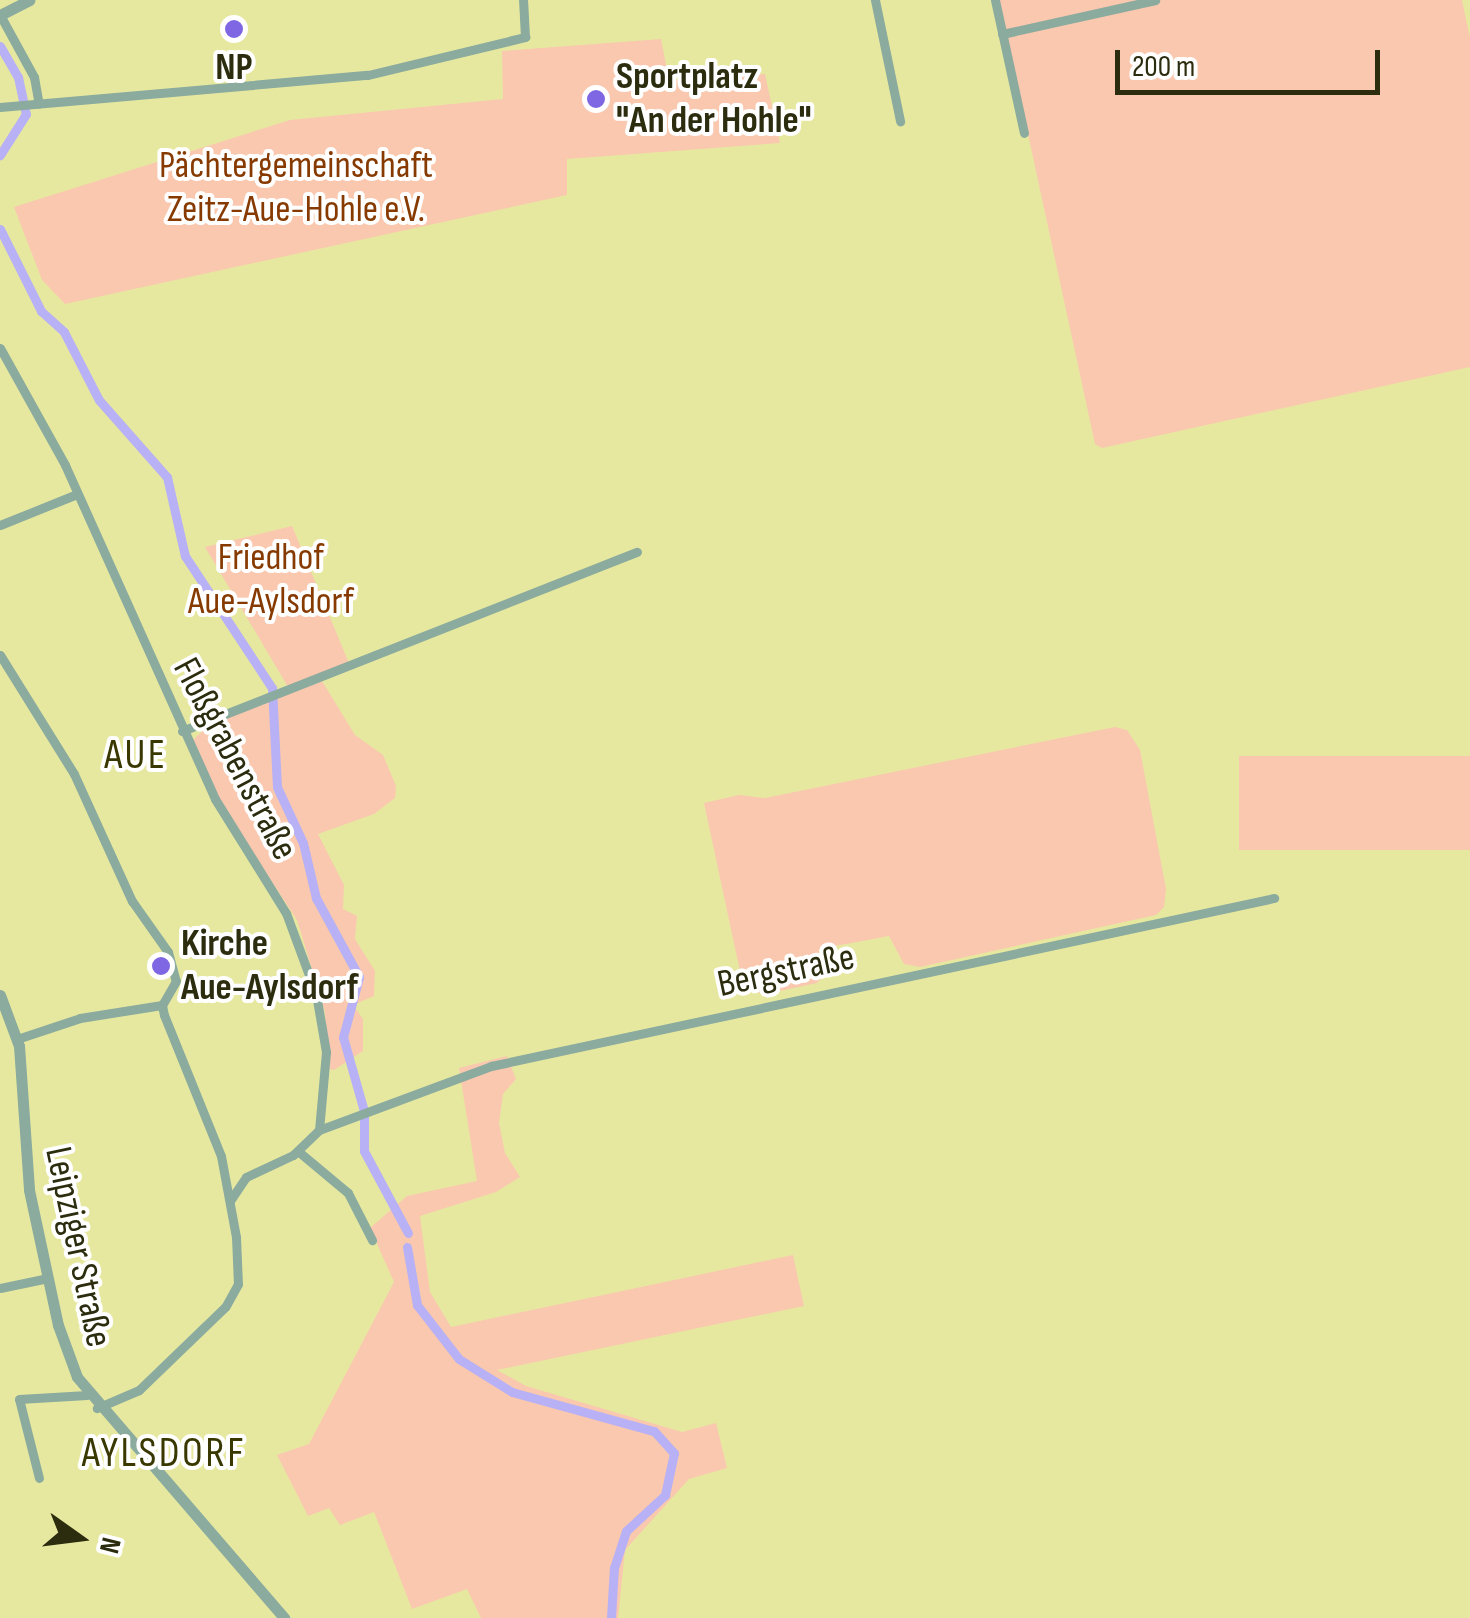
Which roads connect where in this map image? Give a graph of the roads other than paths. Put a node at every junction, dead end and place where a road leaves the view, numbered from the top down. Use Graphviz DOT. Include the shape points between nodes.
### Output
graph roads {
  1 [pos="29,0"];
  2 [pos="540,0"];
  3 [pos="875,0"];
  4 [pos="994,0"];
  5 [pos="1155,0"];
  6 [pos="524,2"];
  7 [pos="0,15"];
  8 [pos="1002,34"];
  9 [pos="30,104"];
  10 [pos="0,107"];
  11 [pos="900,121"];
  12 [pos="1024,133"];
  13 [pos="0,348"];
  14 [pos="77,494"];
  15 [pos="0,525"];
  16 [pos="637,552"];
  17 [pos="0,655"];
  18 [pos="182,731"];
  19 [pos="1274,898"];
  20 [pos="0,995"];
  21 [pos="162,1006"];
  22 [pos="17,1039"];
  23 [pos="319,1130"];
  24 [pos="299,1152"];
  25 [pos="226,1170"];
  26 [pos="246,1177"];
  27 [pos="231,1199"];
  28 [pos="372,1240"];
  29 [pos="48,1278"];
  30 [pos="0,1288"];
  31 [pos="87,1395"];
  32 [pos="98,1408"];
  33 [pos="40,1478"];
  34 [pos="284,1618"];
  1 -- 7 [label="street"];
  2 -- 6 [label="street"];
  3 -- 11 [label="street"];
  4 -- 8 [label="street"];
  5 -- 8 [label="street"];
  6 -- 9 [label="street" via="525,37 368,75"];
  7 -- 9 [label="street" via="34,77"];
  8 -- 12 [label="street"];
  9 -- 10 [label="street"];
  13 -- 14 [label="street, Floßgrabenstraße"];
  14 -- 15 [label="street"];
  14 -- 18 [label="street, Floßgrabenstraße"];
  16 -- 18 [label="street"];
  17 -- 21 [label="street" via="171,961 175,986"];
  18 -- 23 [label="street, Floßgrabenstraße" via="297,935 324,1030"];
  19 -- 23 [label="street, Bergstraße" via="491,1066"];
  20 -- 22 [label="street, Leipziger Straße"];
  21 -- 22 [label="street" via="80,1018"];
  21 -- 25 [label="street"];
  22 -- 29 [label="street, Leipziger Straße" via="25,1164"];
  23 -- 24 [label="street"];
  24 -- 26 [label="street"];
  24 -- 28 [label="street" via="348,1193"];
  25 -- 26 [label="street"];
  25 -- 27 [label="street"];
  26 -- 27 [label="street"];
  27 -- 32 [label="street" via="240,1270 232,1298 150,1381"];
  29 -- 30 [label="street"];
  29 -- 31 [label="street, Leipziger Straße" via="61,1336"];
  31 -- 32 [label="street, Leipziger Straße"];
  31 -- 33 [label="street" via="19,1398"];
  32 -- 34 [label="street, Leipziger Straße"];
}
